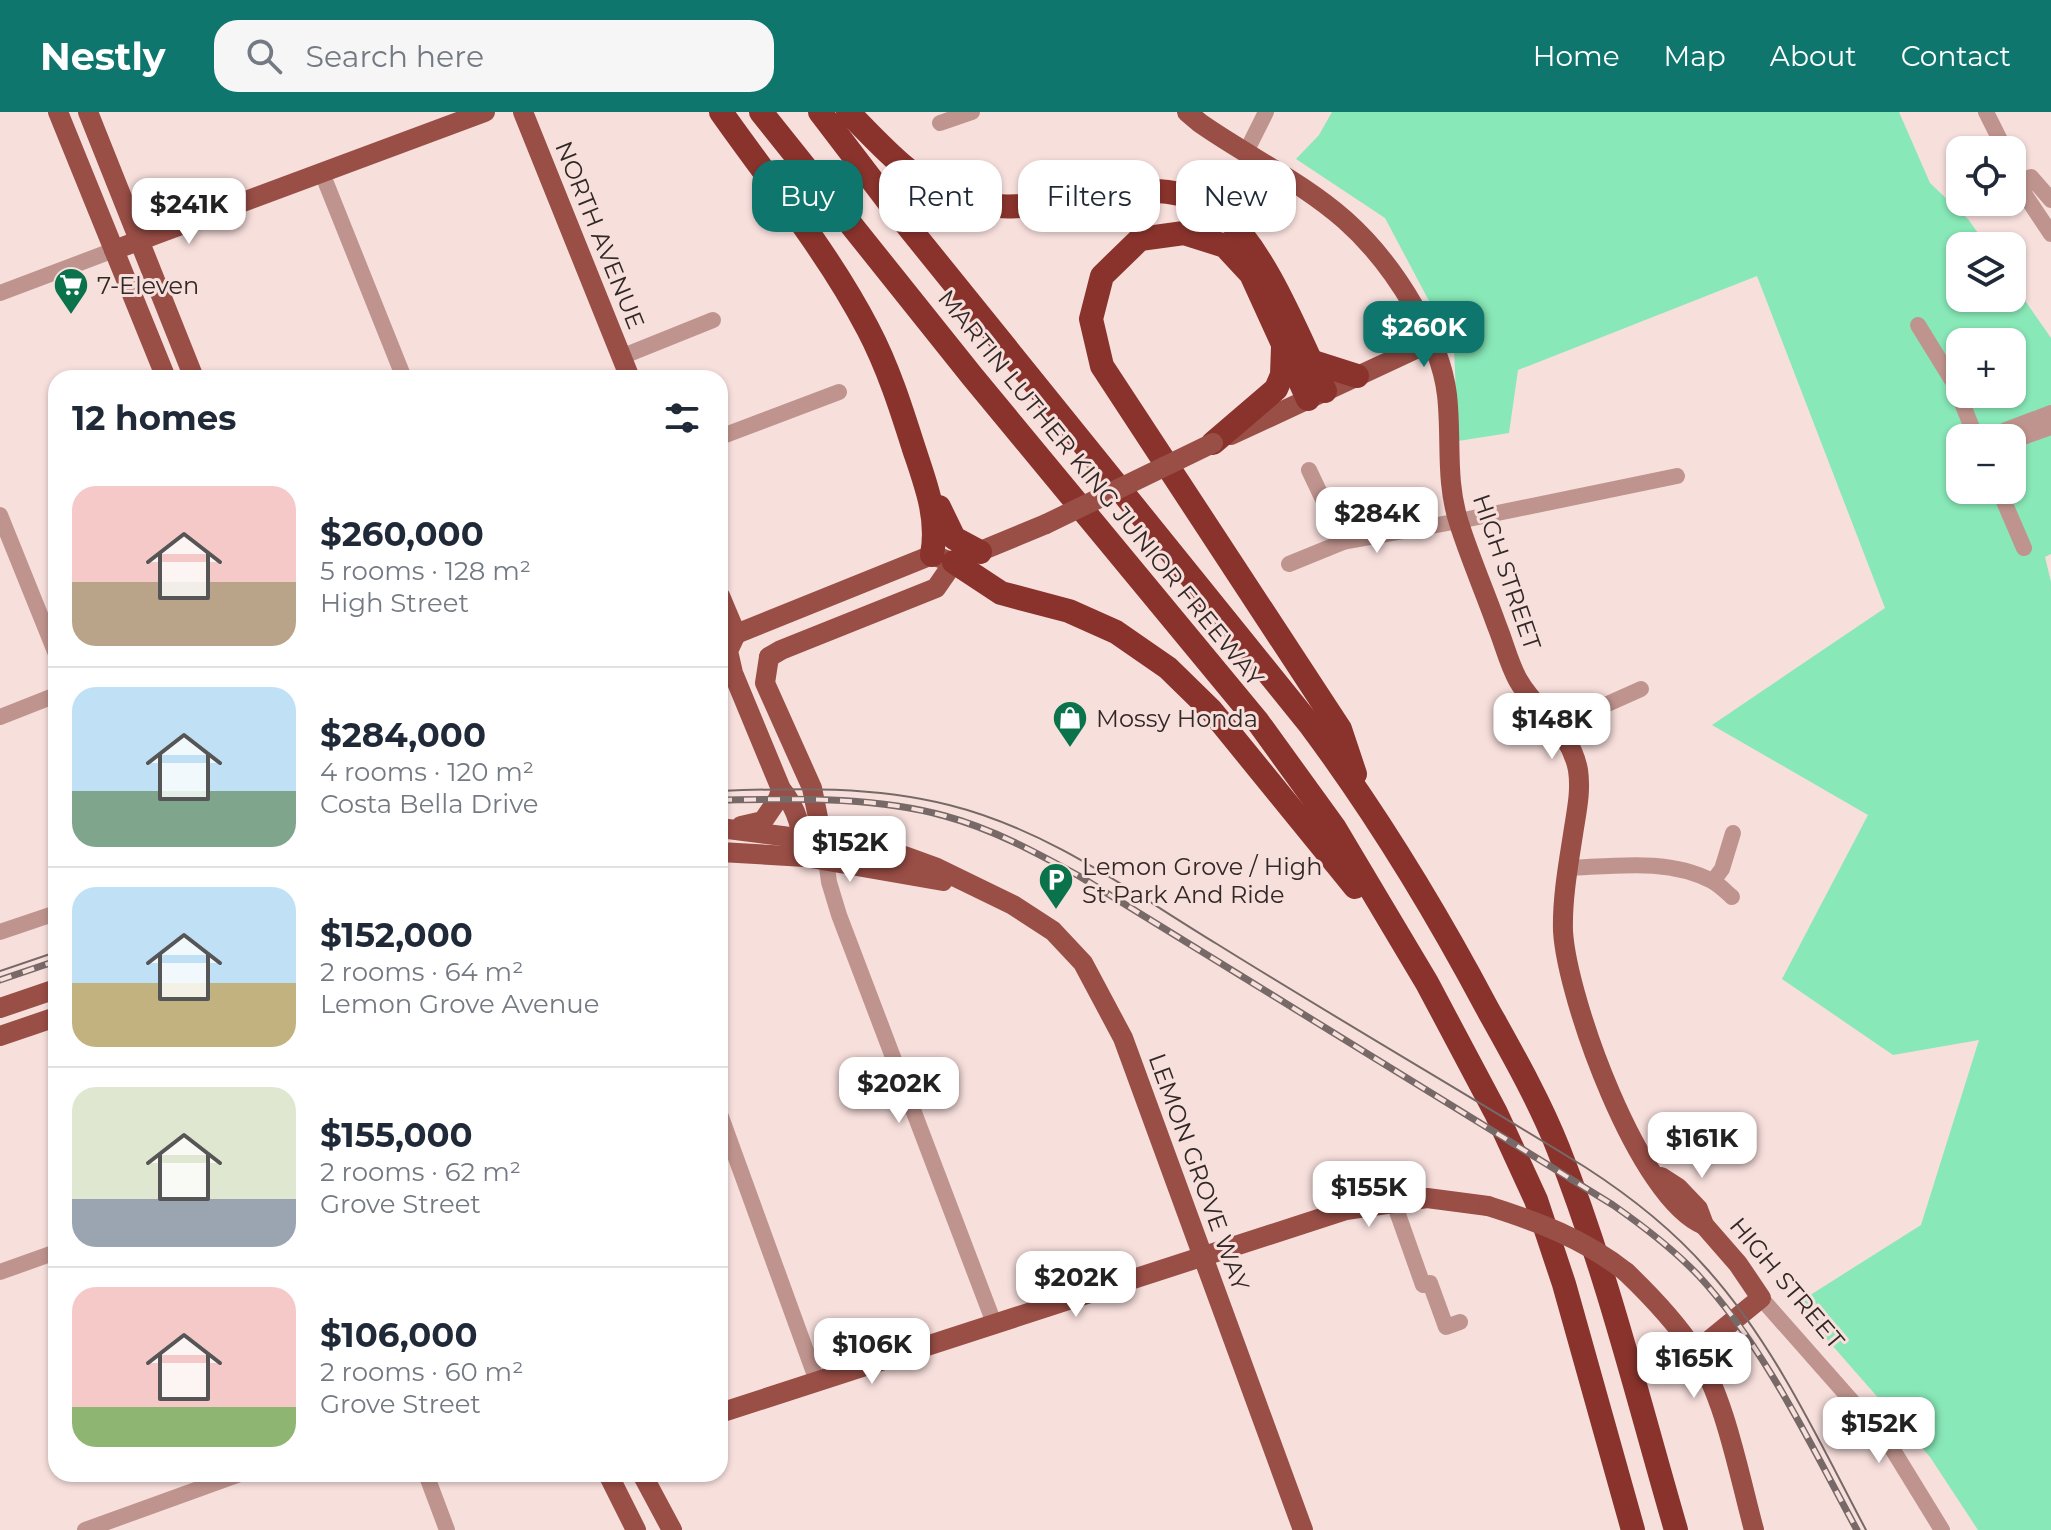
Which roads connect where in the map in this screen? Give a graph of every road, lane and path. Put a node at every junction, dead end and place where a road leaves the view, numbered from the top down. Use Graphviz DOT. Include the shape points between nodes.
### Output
graph roads {
  1 [pos="58,112"];
  2 [pos="88,112"];
  3 [pos="485,112"];
  4 [pos="523,112"];
  5 [pos="721,112"];
  6 [pos="761,112"];
  7 [pos="820,112"];
  8 [pos="848,112"];
  9 [pos="972,112"];
  10 [pos="1187,112"];
  11 [pos="1266,112"];
  12 [pos="1986,112"];
  13 [pos="940,123"];
  14 [pos="1998,136"];
  15 [pos="1245,154"];
  16 [pos="322,173"];
  17 [pos="2026,179"];
  18 [pos="2026,196"];
  19 [pos="2051,200"];
  20 [pos="2051,234"];
  21 [pos="140,241"];
  22 [pos="114,250"];
  23 [pos="0,293"];
  24 [pos="713,320"];
  25 [pos="1918,325"];
  26 [pos="1433,341"];
  27 [pos="1283,345"];
  28 [pos="621,357"];
  29 [pos="1310,361"];
  30 [pos="163,370"];
  31 [pos="191,370"];
  32 [pos="401,370"];
  33 [pos="627,370"];
  34 [pos="1357,376"];
  35 [pos="839,392"];
  36 [pos="1316,395"];
  37 [pos="2051,413"];
  38 [pos="1970,424"];
  39 [pos="2022,424"];
  40 [pos="2051,427"];
  41 [pos="728,434"];
  42 [pos="2026,436"];
  43 [pos="1213,443"];
  44 [pos="1309,470"];
  45 [pos="1677,476"];
  46 [pos="928,493"];
  47 [pos="2005,504"];
  48 [pos="0,515"];
  49 [pos="1459,521"];
  50 [pos="1343,542"];
  51 [pos="2024,548"];
  52 [pos="980,552"];
  53 [pos="943,559"];
  54 [pos="1289,564"];
  55 [pos="870,580"];
  56 [pos="865,616"];
  57 [pos="48,634"];
  58 [pos="728,637"];
  59 [pos="769,657"];
  60 [pos="1641,689"];
  61 [pos="48,698"];
  62 [pos="0,717"];
  63 [pos="1562,731"];
  64 [pos="781,789"];
  65 [pos="1363,799"];
  66 [pos="728,827"];
  67 [pos="728,830"];
  68 [pos="1733,833"];
  69 [pos="814,849"];
  70 [pos="728,852"];
  71 [pos="1568,868"];
  72 [pos="1713,881"];
  73 [pos="1732,897"];
  74 [pos="48,916"];
  75 [pos="0,932"];
  76 [pos="1410,954"];
  77 [pos="48,992"];
  78 [pos="0,1008"];
  79 [pos="48,1020"];
  80 [pos="0,1036"];
  81 [pos="728,1136"];
  82 [pos="1394,1203"];
  83 [pos="48,1255"];
  84 [pos="1202,1255"];
  85 [pos="0,1272"];
  86 [pos="1761,1298"];
  87 [pos="1460,1322"];
  88 [pos="994,1323"];
  89 [pos="1695,1352"];
  90 [pos="817,1381"];
  91 [pos="728,1410"];
  92 [pos="218,1482"];
  93 [pos="429,1482"];
  94 [pos="612,1482"];
  95 [pos="646,1482"];
  96 [pos="1624,1496"];
  97 [pos="85,1530"];
  98 [pos="447,1530"];
  99 [pos="636,1530"];
  100 [pos="672,1530"];
  101 [pos="1303,1530"];
  102 [pos="1626,1530"];
  103 [pos="1633,1530"];
  104 [pos="1676,1530"];
  105 [pos="1754,1530"];
  106 [pos="1942,1530"];
  1 -- 22 [label="main road"];
  2 -- 21 [label="main road"];
  3 -- 16 [label="main road"];
  4 -- 28 [label="main road, NORTH AVENUE"];
  5 -- 46 [label="highway" via="869,331"];
  6 -- 76 [label="highway, MARTIN LUTHER KING JUNIOR FREEWAY" via="1258,722 1334,827"];
  7 -- 65 [label="highway, MARTIN LUTHER KING JUNIOR FREEWAY" via="1311,726"];
  8 -- 29 [label="highway" via="902,166 956,199 1043,206 1126,191 1164,191 1196,199 1228,219 1257,253"];
  9 -- 13 [label="street"];
  10 -- 15 [label="main road, HIGH STREET"];
  11 -- 15 [label="street"];
  12 -- 14 [label="street"];
  15 -- 26 [label="main road, HIGH STREET" via="1345,220 1394,276"];
  16 -- 21 [label="main road"];
  16 -- 32 [label="street"];
  17 -- 19 [label="street" via="2031,177"];
  18 -- 20 [label="street"];
  21 -- 22 [label="main road"];
  21 -- 31 [label="main road"];
  22 -- 23 [label="street"];
  22 -- 30 [label="main road"];
  24 -- 28 [label="street"];
  25 -- 38 [label="street" via="1955,385"];
  26 -- 34 [label="main road"];
  26 -- 49 [label="main road, HIGH STREET" via="1447,396 1448,458"];
  27 -- 36 [label="highway"];
  27 -- 43 [label="highway" via="1276,389"];
  27 -- 65 [label="highway" via="1251,274 1225,246 1184,233 1140,239 1102,276 1091,319 1102,366 1340,729"];
  28 -- 33 [label="main road, NORTH AVENUE"];
  29 -- 34 [label="highway"];
  29 -- 36 [label="highway"];
  34 -- 36 [label="main road"];
  35 -- 41 [label="street"];
  36 -- 43 [label="main road"];
  37 -- 39 [label="street"];
  40 -- 42 [label="street"];
  43 -- 52 [label="main road, bridge"];
  44 -- 50 [label="street"];
  45 -- 49 [label="street"];
  46 -- 52 [label="highway" via="954,538"];
  46 -- 53 [label="highway"];
  47 -- 51 [label="street"];
  48 -- 57 [label="street"];
  49 -- 50 [label="street"];
  49 -- 63 [label="main road, HIGH STREET" via="1518,680"];
  50 -- 54 [label="street"];
  52 -- 53 [label="main road"];
  53 -- 55 [label="main road"];
  53 -- 56 [label="main road" via="936,588"];
  53 -- 76 [label="highway" via="1001,593 1069,611 1116,632 1168,668 1211,710"];
  55 -- 56 [label="main road"];
  55 -- 58 [label="main road"];
  56 -- 59 [label="main road"];
  58 -- 59 [label="main road"];
  58 -- 64 [label="main road" via="733,673"];
  59 -- 69 [label="main road" via="765,683 812,788"];
  60 -- 63 [label="street" via="1585,714"];
  61 -- 62 [label="street"];
  63 -- 71 [label="main road, HIGH STREET" via="1578,771"];
  64 -- 66 [label="main road" via="763,821"];
  64 -- 69 [label="main road"];
  65 -- 104 [label="highway, MARTIN LUTHER KING JUNIOR FREEWAY" via="1441,922 1557,1147 1597,1261"];
  67 -- 69 [label="main road"];
  68 -- 72 [label="street"];
  69 -- 70 [label="main road"];
  69 -- 84 [label="main road, LEMON GROVE WAY" via="974,887 1053,931 1083,963 1123,1038"];
  69 -- 88 [label="street"];
  71 -- 72 [label="street" via="1661,866"];
  71 -- 86 [label="main road, HIGH STREET" via="1563,930 1570,974 1622,1123 1668,1197 1691,1220 1704,1225"];
  72 -- 73 [label="street"];
  74 -- 75 [label="street"];
  76 -- 96 [label="highway, MARTIN LUTHER KING JUNIOR FREEWAY" via="1496,1113 1536,1200"];
  77 -- 78 [label="main road"];
  79 -- 80 [label="main road"];
  81 -- 90 [label="street"];
  82 -- 84 [label="main road" via="1346,1210"];
  82 -- 87 [label="street" via="1423,1285 1430,1283 1446,1327"];
  82 -- 89 [label="main road, bridge" via="1427,1198 1488,1206 1539,1222 1598,1250 1654,1298"];
  83 -- 85 [label="street"];
  84 -- 88 [label="main road"];
  84 -- 101 [label="main road, LEMON GROVE WAY"];
  86 -- 89 [label="main road"];
  86 -- 106 [label="street, HIGH STREET" via="1888,1442"];
  88 -- 90 [label="main road"];
  89 -- 105 [label="main road" via="1712,1385"];
  90 -- 91 [label="main road"];
  92 -- 97 [label="street"];
  93 -- 98 [label="street"];
  94 -- 99 [label="main road"];
  95 -- 100 [label="main road"];
  96 -- 102 [label="highway"];
  96 -- 103 [label="highway, MARTIN LUTHER KING JUNIOR FREEWAY"];
}
